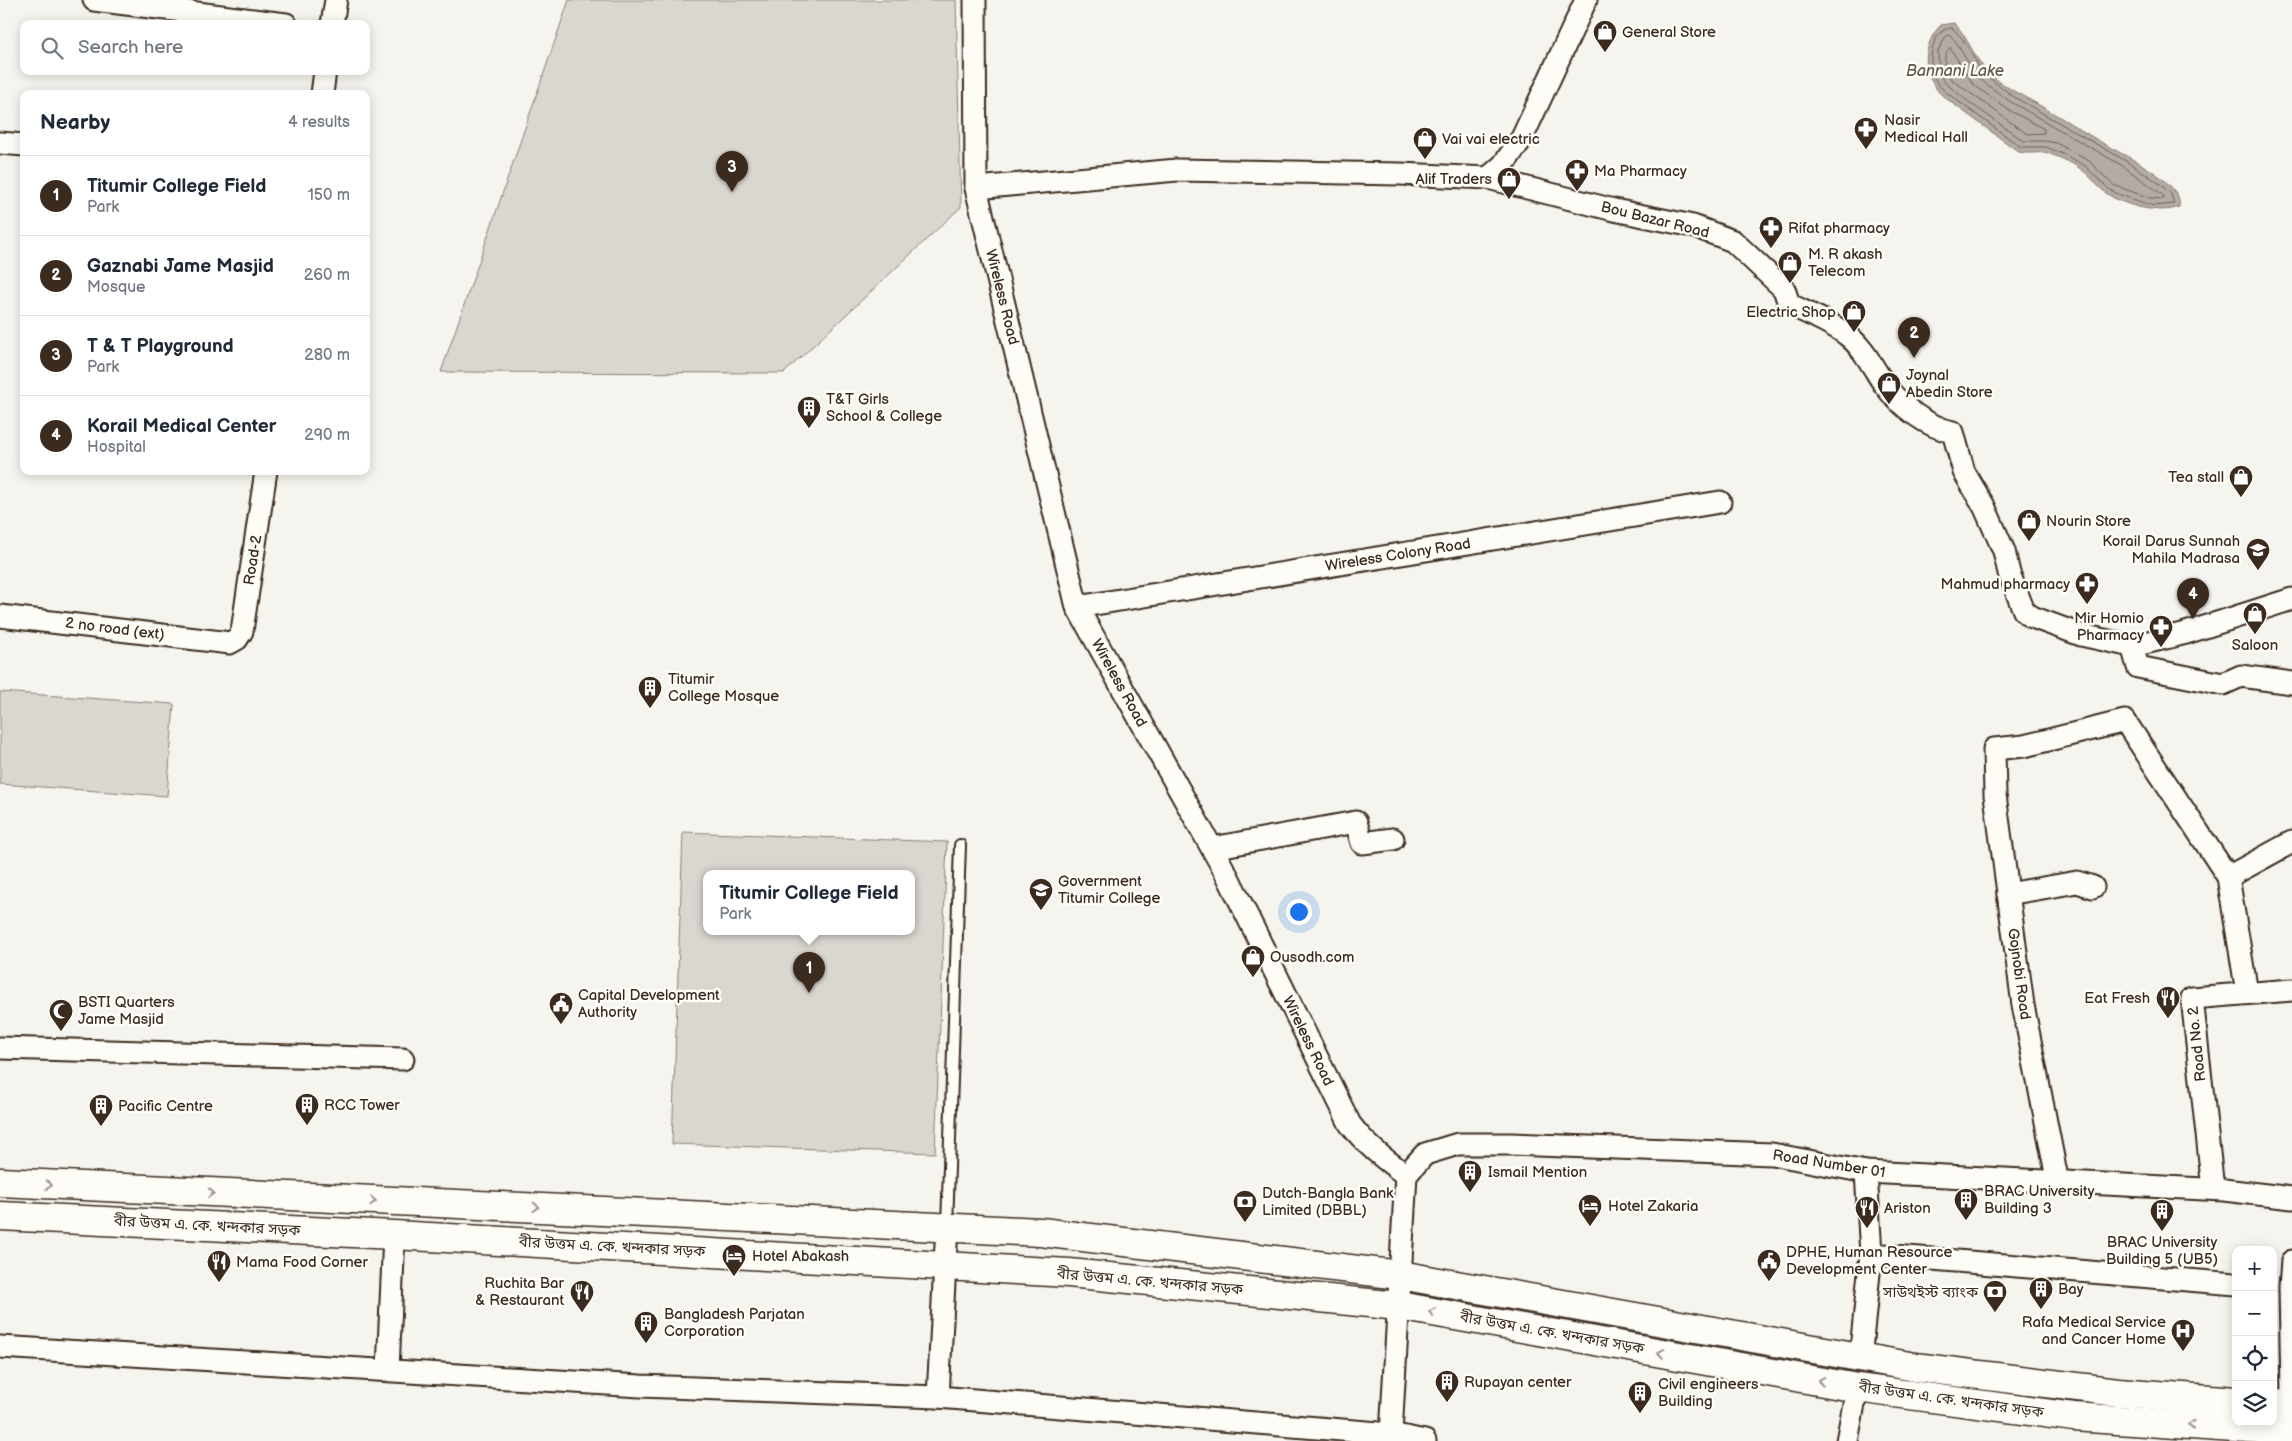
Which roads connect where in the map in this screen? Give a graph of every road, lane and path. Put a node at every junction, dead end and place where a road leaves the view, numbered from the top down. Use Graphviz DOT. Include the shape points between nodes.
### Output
graph roads {
  1 [pos="94,0"];
  2 [pos="336,0"];
  3 [pos="975,0"];
  4 [pos="1586,0"];
  5 [pos="254,20"];
  6 [pos="333,20"];
  7 [pos="324,75"];
  8 [pos="323,90"];
  9 [pos="0,143"];
  10 [pos="20,145"];
  11 [pos="1488,178"];
  12 [pos="976,188"];
  13 [pos="265,475"];
  14 [pos="1720,502"];
  15 [pos="2292,600"];
  16 [pos="1077,607"];
  17 [pos="0,616"];
  18 [pos="230,642"];
  19 [pos="2132,646"];
  20 [pos="2292,683"];
  21 [pos="1393,839"];
  22 [pos="2292,842"];
  23 [pos="960,845"];
  24 [pos="1212,848"];
  25 [pos="2228,877"];
  26 [pos="2094,887"];
  27 [pos="2008,894"];
  28 [pos="2292,990"];
  29 [pos="2246,993"];
  30 [pos="0,1048"];
  31 [pos="403,1059"];
  32 [pos="1866,1172"];
  33 [pos="1406,1175"];
  34 [pos="0,1182"];
  35 [pos="2058,1183"];
  36 [pos="2213,1190"];
  37 [pos="2292,1198"];
  38 [pos="0,1216"];
  39 [pos="947,1226"];
  40 [pos="394,1235"];
  41 [pos="1871,1254"];
  42 [pos="2292,1261"];
  43 [pos="945,1266"];
  44 [pos="1400,1275"];
  45 [pos="2232,1284"];
  46 [pos="2282,1287"];
  47 [pos="1399,1306"];
  48 [pos="0,1347"];
  49 [pos="1860,1359"];
  50 [pos="388,1370"];
  51 [pos="1857,1388"];
  52 [pos="2292,1392"];
  53 [pos="938,1397"];
  54 [pos="2232,1401"];
  55 [pos="2277,1404"];
  56 [pos="2292,1405"];
  57 [pos="2292,1432"];
  58 [pos="1391,1438"];
  59 [pos="1425,1441"];
  60 [pos="1846,1441"];
  1 -- 5 [label="street"];
  2 -- 6 [label="street"];
  3 -- 12 [label="street, Wireless Road"];
  4 -- 11 [label="street" via="1522,138 1503,165"];
  7 -- 8 [label="street"];
  9 -- 10 [label="street"];
  11 -- 12 [label="street, Bou Bazar Road" via="1177,170"];
  11 -- 19 [label="street, Bou Bazar Road" via="1693,226 1733,241 1784,290 1789,304 1846,335 1863,351 1886,386 1927,424 1953,432 1964,472 1984,506 2004,552 2024,611 2081,635"];
  12 -- 16 [label="street, Wireless Road"];
  13 -- 18 [label="street, Road-2" via="242,631 237,639"];
  14 -- 16 [label="street, Wireless Colony Road"];
  15 -- 19 [label="street"];
  16 -- 24 [label="street, Wireless Road"];
  17 -- 18 [label="street, 2 no road (ext)"];
  19 -- 20 [label="street" via="2138,667 2223,684 2241,676"];
  21 -- 24 [label="street" via="1362,842 1356,822"];
  22 -- 25 [label="street"];
  23 -- 39 [label="lane"];
  24 -- 33 [label="street, Wireless Road" via="1350,1124 1377,1154"];
  25 -- 27 [label="street, Gojnobi Road" via="2125,721 2024,746 1994,749 1995,795"];
  25 -- 29 [label="street"];
  26 -- 27 [label="street" via="2077,882"];
  27 -- 35 [label="street, Gojnobi Road" via="2022,1005"];
  28 -- 29 [label="street, Road No. 2"];
  29 -- 36 [label="street, Road No. 2" via="2192,998"];
  30 -- 31 [label="street"];
  32 -- 33 [label="street, Road Number 01" via="1772,1154 1458,1144 1425,1154"];
  32 -- 35 [label="street, Road Number 01"];
  32 -- 41 [label="street"];
  33 -- 44 [label="street"];
  34 -- 39 [label="main road, বীর উত্তম এ. কে. খন্দকার সড়ক, one-way"];
  35 -- 36 [label="street, Road Number 01"];
  36 -- 37 [label="street, Road Number 01"];
  38 -- 40 [label="main road, বীর উত্তম এ. কে. খন্দকার সড়ক"];
  39 -- 43 [label="street"];
  39 -- 44 [label="main road, বীর উত্তম এ. কে. খন্দকার সড়ক" via="1041,1232"];
  40 -- 43 [label="main road, বীর উত্তম এ. কে. খন্দকার সড়ক"];
  40 -- 50 [label="street"];
  41 -- 45 [label="street"];
  41 -- 49 [label="street"];
  42 -- 46 [label="street"];
  43 -- 47 [label="main road, বীর উত্তম এ. কে. খন্দকার সড়ক" via="1069,1273"];
  43 -- 53 [label="street"];
  44 -- 47 [label="street"];
  44 -- 49 [label="main road, বীর উত্তম এ. কে. খন্দকার সড়ক"];
  46 -- 52 [label="street"];
  51 -- 47 [label="main road, বীর উত্তম এ. কে. খন্দকার সড়ক, one-way"];
  47 -- 58 [label="street"];
  48 -- 50 [label="street"];
  49 -- 54 [label="main road, বীর উত্তম এ. কে. খন্দকার সড়ক" via="2118,1392"];
  50 -- 53 [label="street" via="640,1386"];
  57 -- 51 [label="main road, বীর উত্তম এ. কে. খন্দকার সড়ক, one-way" via="2074,1417"];
  51 -- 60 [label="street"];
  53 -- 58 [label="street"];
  55 -- 56 [label="main road"];
  58 -- 59 [label="street"];
}
